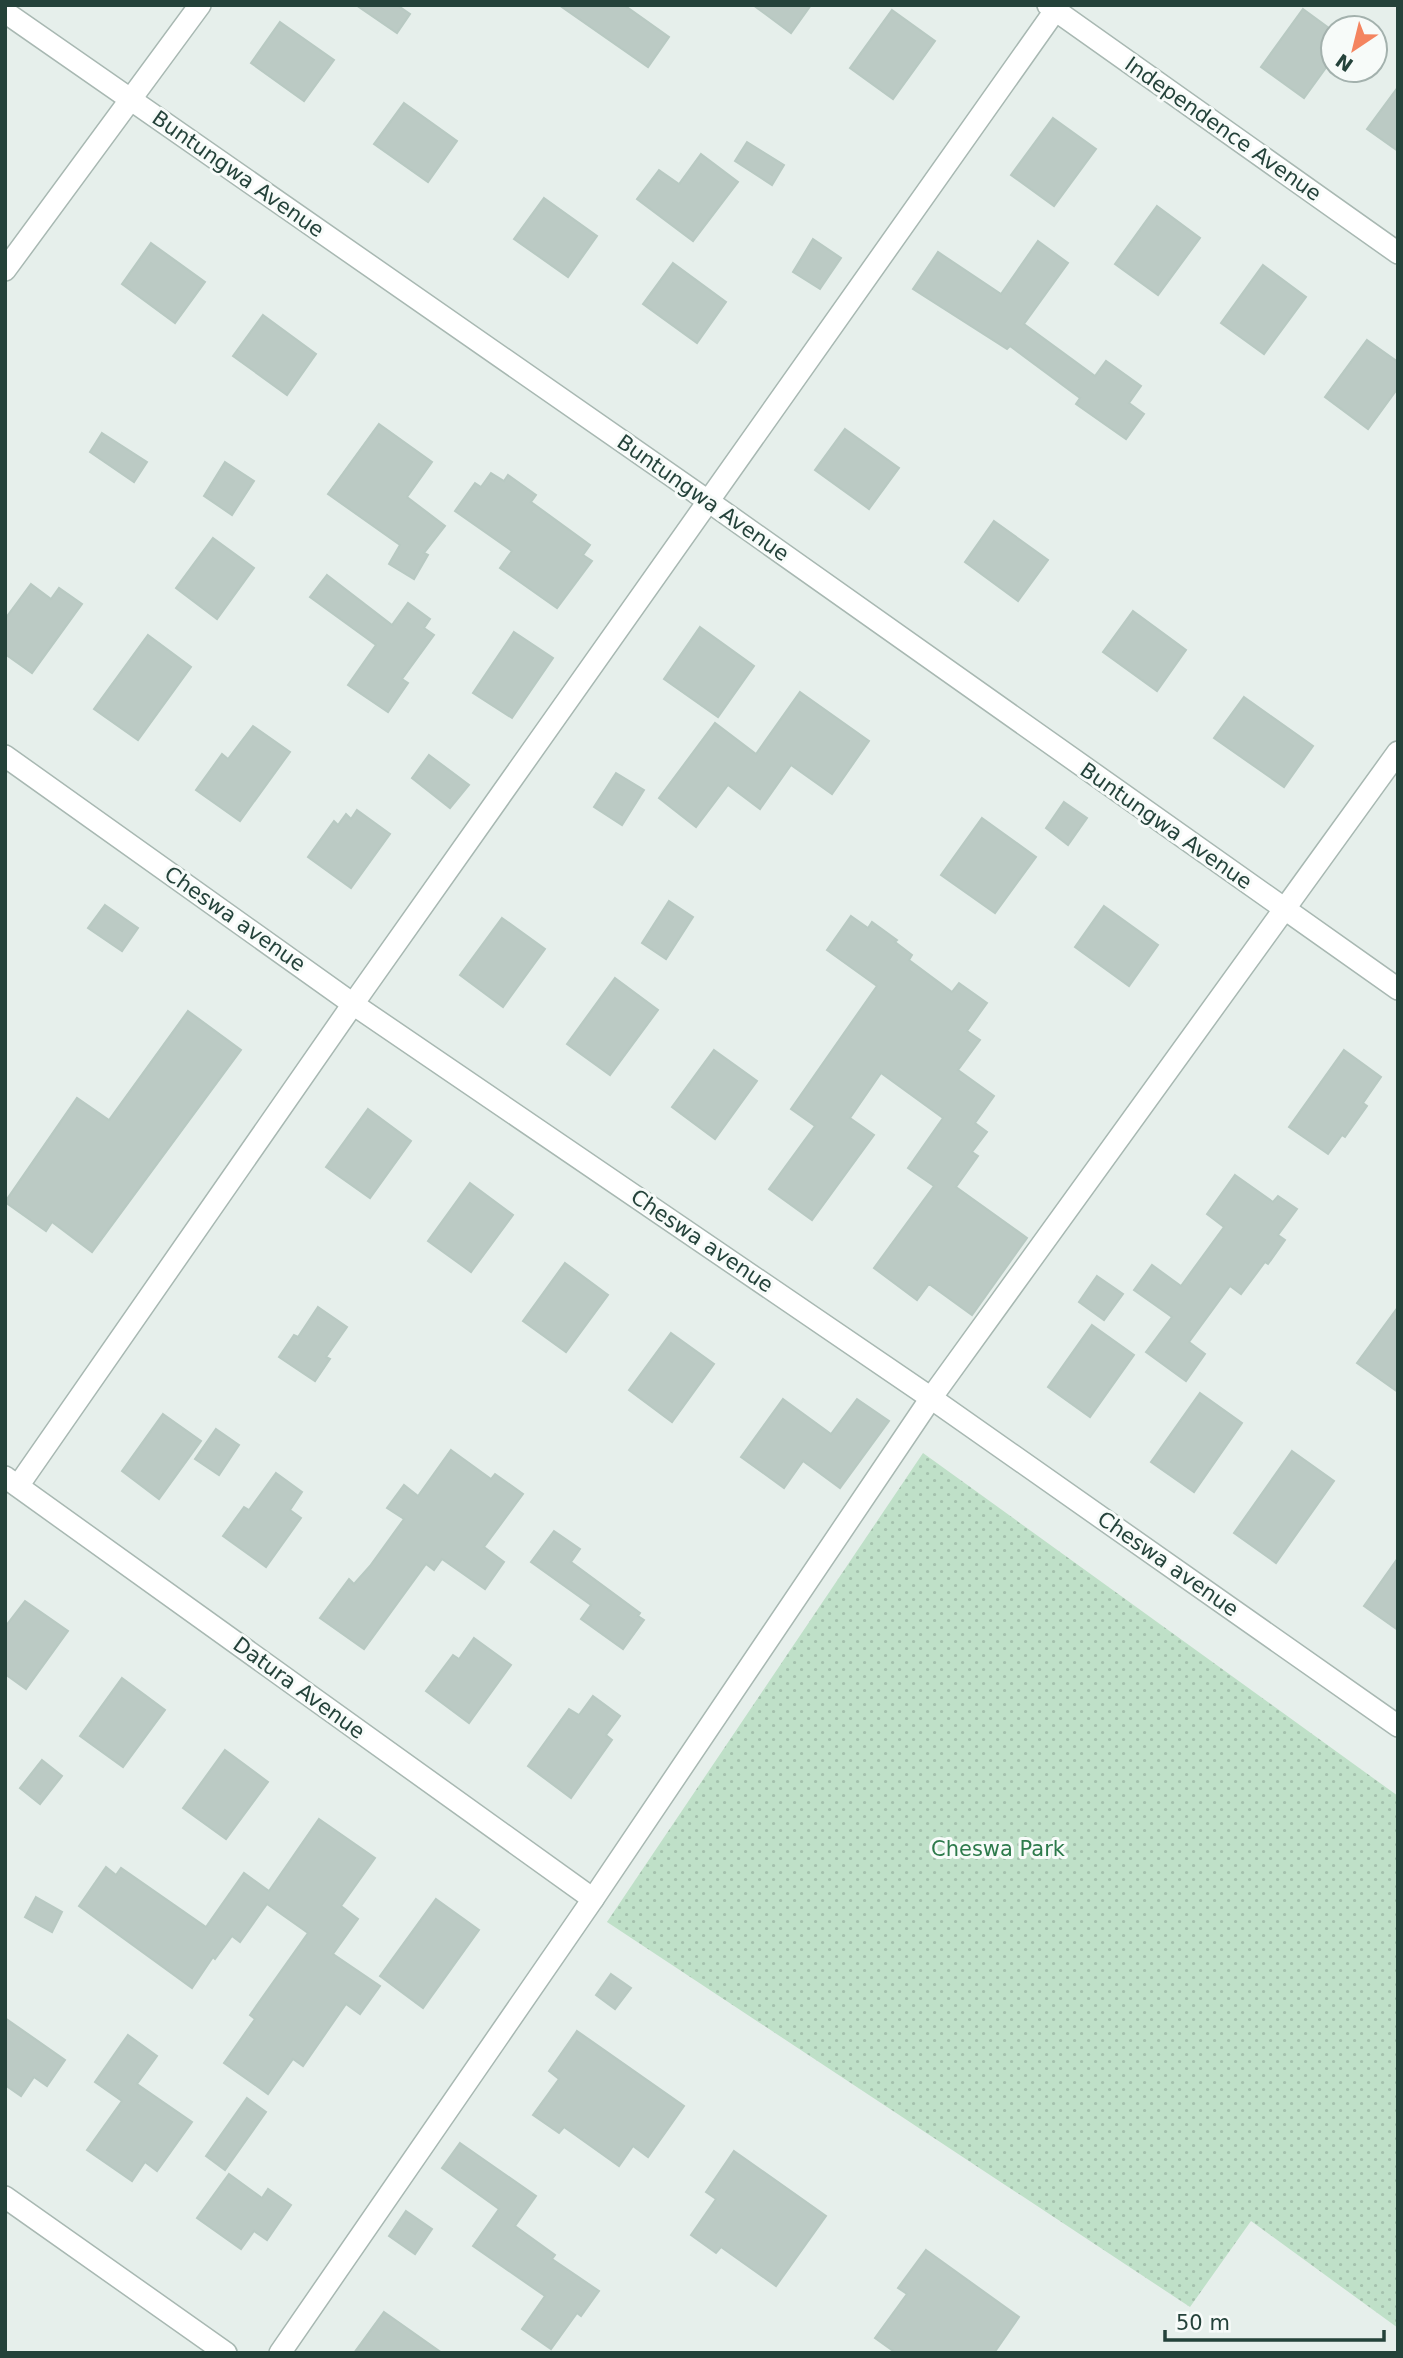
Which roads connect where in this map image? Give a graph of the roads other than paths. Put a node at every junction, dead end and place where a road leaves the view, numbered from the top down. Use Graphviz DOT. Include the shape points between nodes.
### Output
graph roads {
  1 [pos="200,5"];
  2 [pos="1054,7"];
  3 [pos="5,12"];
  4 [pos="132,99"];
  5 [pos="1398,253"];
  6 [pos="5,270"];
  7 [pos="708,501"];
  8 [pos="1398,752"];
  9 [pos="5,757"];
  10 [pos="1284,909"];
  11 [pos="1398,989"];
  12 [pos="353,1003"];
  13 [pos="932,1398"];
  14 [pos="12,1481"];
  15 [pos="1398,1726"];
  16 [pos="593,1899"];
  17 [pos="5,2197"];
  18 [pos="226,2353"];
  19 [pos="280,2353"];
  1 -- 4 [label="street"];
  2 -- 5 [label="street, Independence Avenue"];
  2 -- 7 [label="street"];
  3 -- 4 [label="street, Buntungwa Avenue"];
  4 -- 6 [label="street"];
  4 -- 7 [label="street, Buntungwa Avenue"];
  7 -- 10 [label="street, Buntungwa Avenue"];
  7 -- 12 [label="street"];
  8 -- 10 [label="street"];
  9 -- 12 [label="street, Cheswa avenue"];
  10 -- 11 [label="street, Buntungwa Avenue"];
  10 -- 13 [label="street"];
  12 -- 13 [label="street, Cheswa avenue"];
  12 -- 14 [label="street"];
  13 -- 15 [label="street, Cheswa avenue"];
  13 -- 16 [label="street"];
  14 -- 16 [label="street, Datura Avenue"];
  16 -- 19 [label="street"];
  17 -- 18 [label="street"];
}
